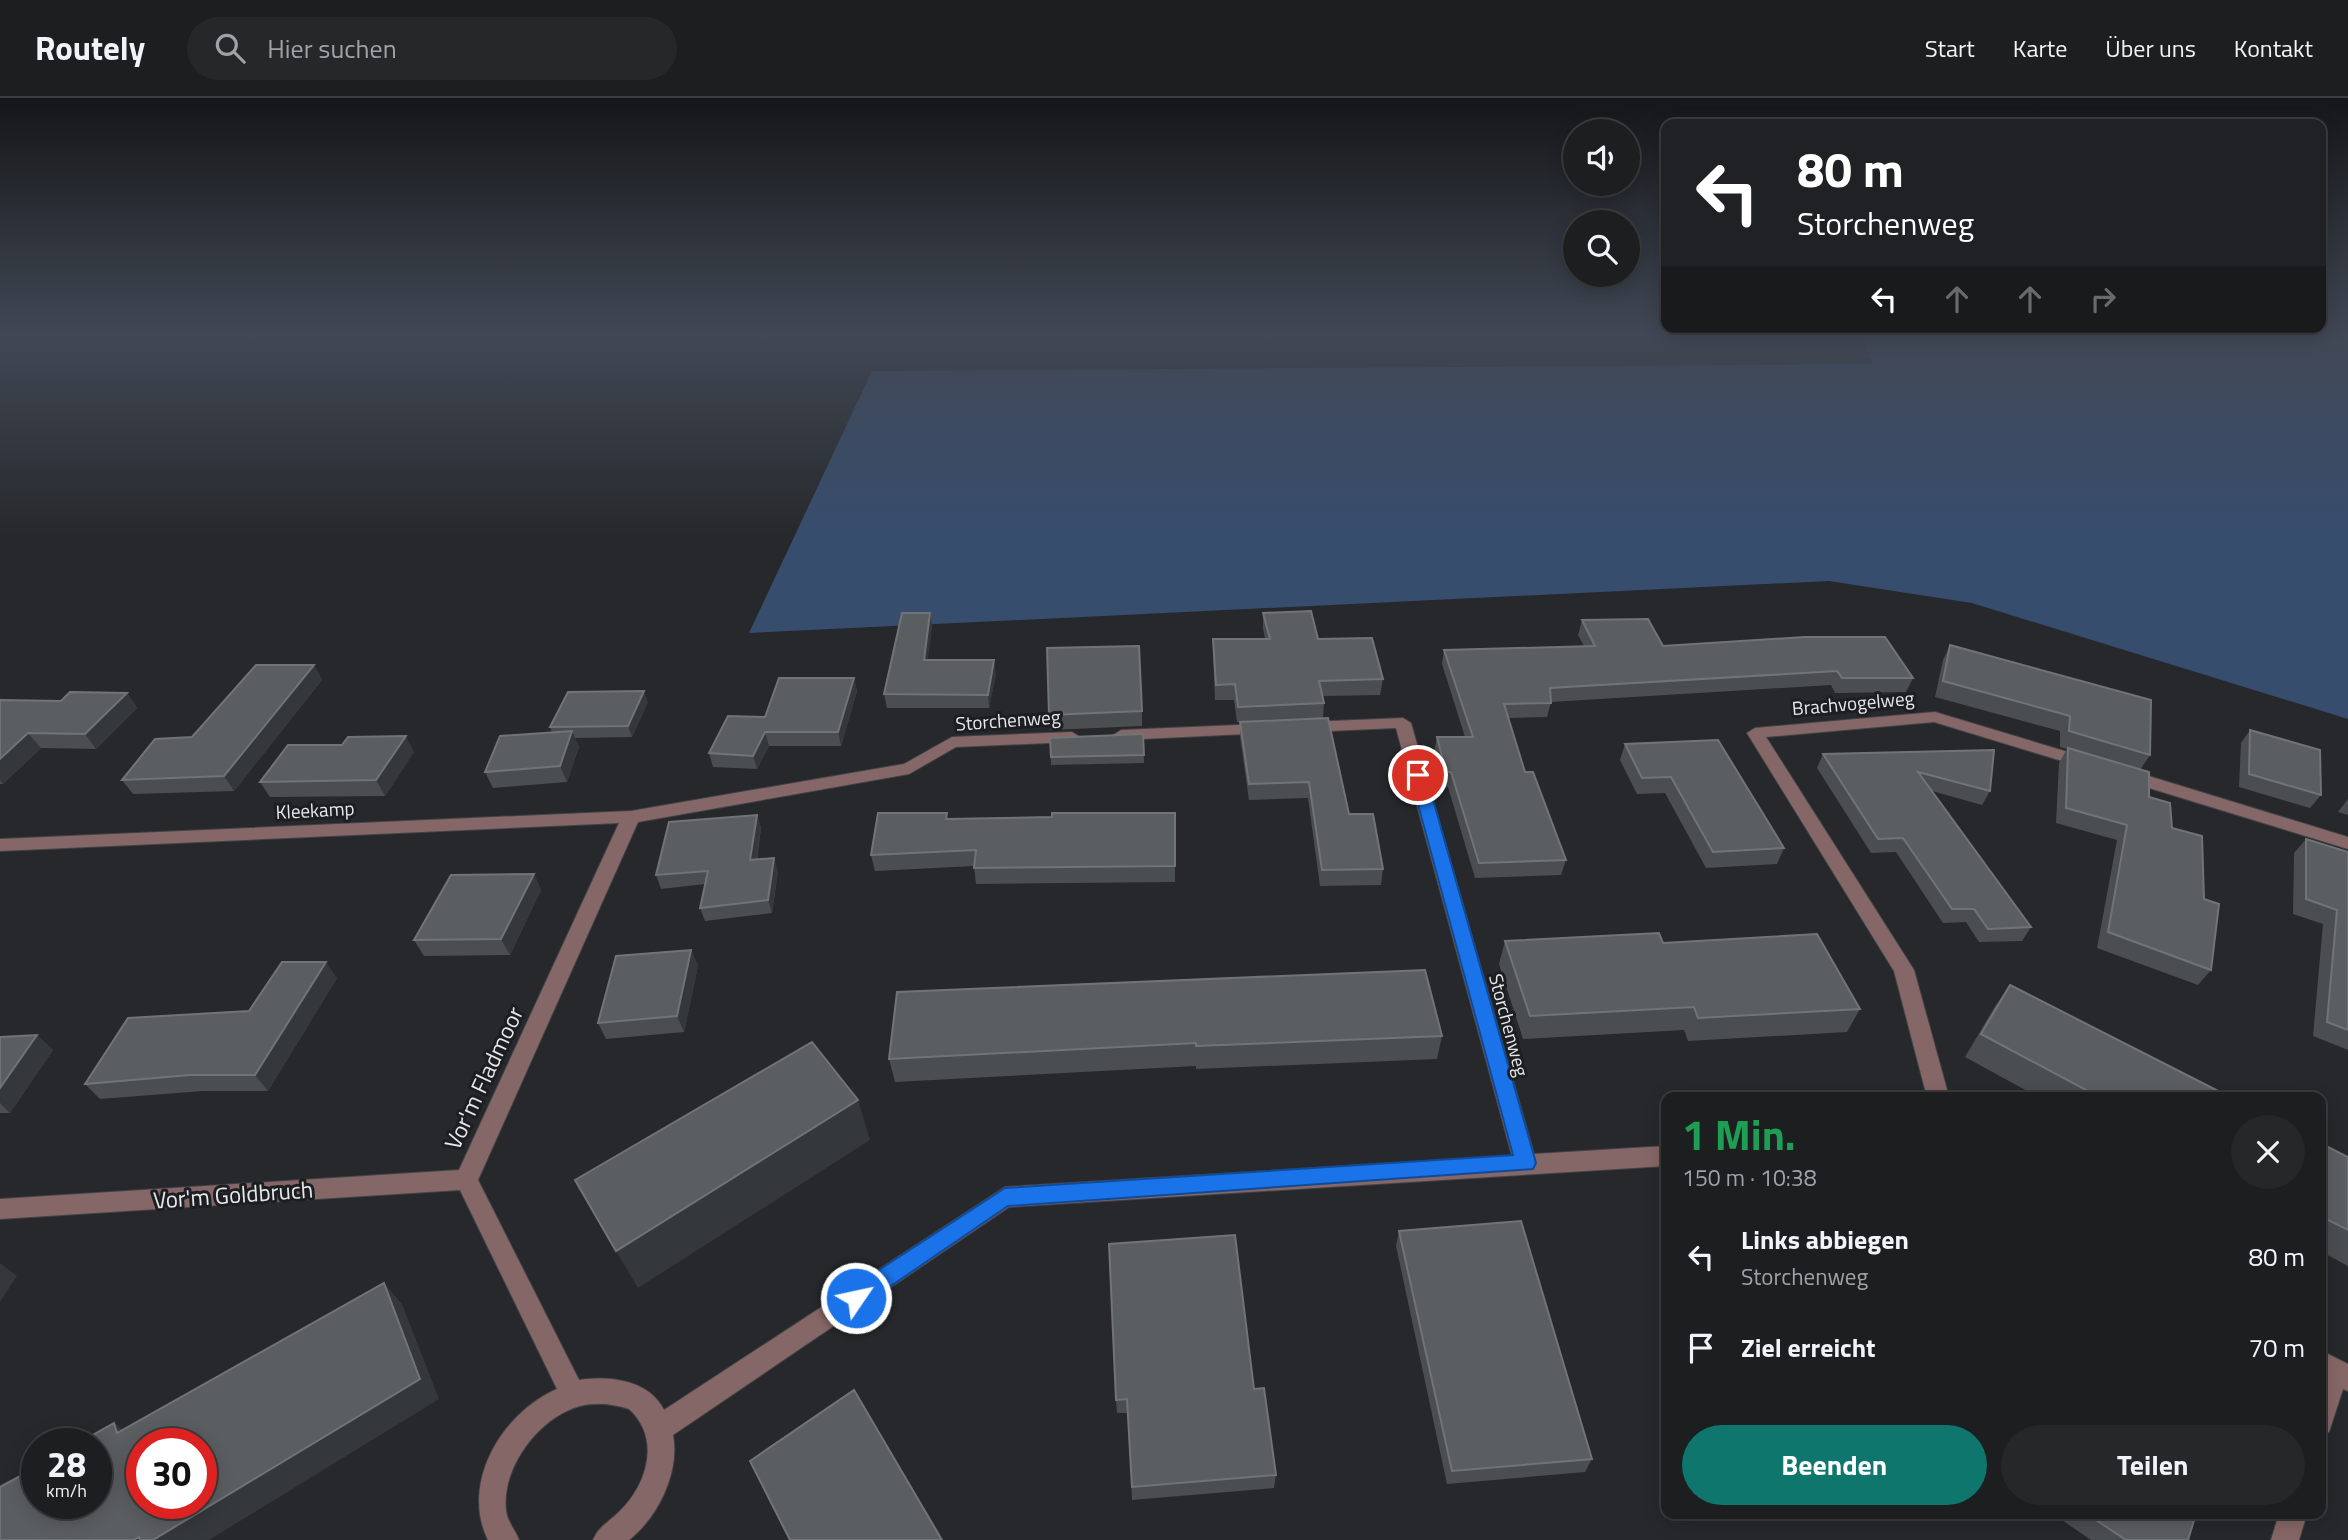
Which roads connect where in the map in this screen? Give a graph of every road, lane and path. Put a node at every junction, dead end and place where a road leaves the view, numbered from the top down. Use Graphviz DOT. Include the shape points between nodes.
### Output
graph roads {
  1 [pos="631,817"];
  2 [pos="2348,843"];
  3 [pos="0,845"];
  4 [pos="1937,1092"];
  5 [pos="1661,1156"];
  6 [pos="1525,1163"];
  7 [pos="466,1180"];
  8 [pos="0,1209"];
  9 [pos="2335,1370"];
  10 [pos="573,1395"];
  11 [pos="2326,1402"];
  12 [pos="658,1429"];
  13 [pos="2292,1519"];
  14 [pos="500,1539"];
  15 [pos="607,1540"];
  16 [pos="2286,1540"];
  1 -- 3 [label="street, Kleekamp"];
  1 -- 6 [label="street, Storchenweg" via="909,769 952,742 1404,723"];
  1 -- 7 [label="street, Vor'm Fladmoor"];
  2 -- 4 [label="street, Brachvogelweg" via="1935,717 1755,733 1903,970"];
  5 -- 6 [label="street"];
  6 -- 12 [label="street" via="1005,1197"];
  7 -- 8 [label="street, Vor'm Goldbruch"];
  7 -- 10 [label="street, Vor'm Fladmoor"];
  9 -- 11 [label="street"];
  10 -- 12 [label="street" via="607,1390 638,1399 653,1414"];
  10 -- 14 [label="street" via="527,1425 501,1461 491,1510"];
  12 -- 15 [label="street" via="662,1453 655,1482 633,1518"];
  13 -- 16 [label="street"];
}
